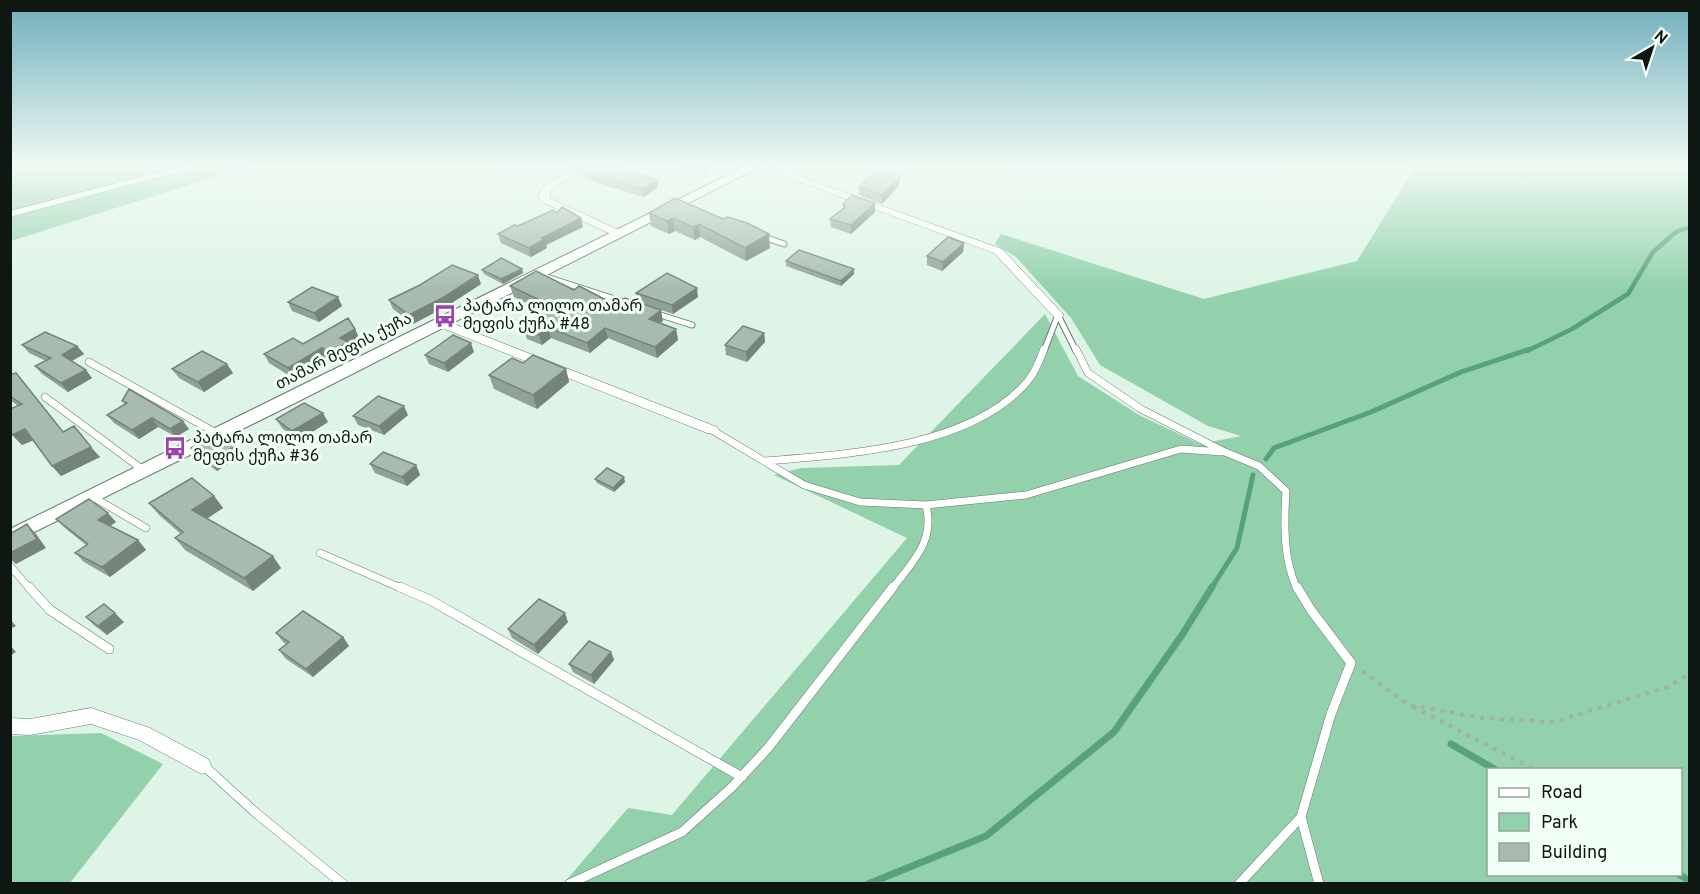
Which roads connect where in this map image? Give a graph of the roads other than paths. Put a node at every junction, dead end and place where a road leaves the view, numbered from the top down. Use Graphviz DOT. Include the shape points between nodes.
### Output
graph roads {
  1 [pos="38,207"];
  2 [pos="560,207"];
  3 [pos="684,207"];
  4 [pos="874,207"];
  5 [pos="10,214"];
  6 [pos="752,232"];
  7 [pos="619,234"];
  8 [pos="784,244"];
  9 [pos="538,274"];
  10 [pos="637,307"];
  11 [pos="648,310"];
  12 [pos="1059,315"];
  13 [pos="441,323"];
  14 [pos="692,325"];
  15 [pos="89,362"];
  16 [pos="45,397"];
  17 [pos="712,430"];
  18 [pos="220,435"];
  19 [pos="1225,452"];
  20 [pos="764,461"];
  21 [pos="145,471"];
  22 [pos="93,497"];
  23 [pos="926,505"];
  24 [pos="146,528"];
  25 [pos="10,537"];
  26 [pos="320,553"];
  27 [pos="10,566"];
  28 [pos="110,649"];
  29 [pos="10,726"];
  30 [pos="202,765"];
  31 [pos="742,777"];
  32 [pos="1301,817"];
  33 [pos="343,884"];
  34 [pos="569,884"];
  35 [pos="1239,884"];
  36 [pos="1319,884"];
  1 -- 5 [label="street"];
  2 -- 7 [label="street"];
  3 -- 7 [label="street, თამარ მეფის ქუჩა"];
  4 -- 12 [label="street" via="998,251"];
  6 -- 8 [label="lane"];
  7 -- 9 [label="street, თამარ მეფის ქუჩა"];
  9 -- 10 [label="lane"];
  9 -- 13 [label="street, თამარ მეფის ქუჩა"];
  11 -- 14 [label="lane"];
  12 -- 19 [label="lane" via="1088,373 1141,409"];
  12 -- 20 [label="lane" via="1029,380 1000,407 911,440 856,453"];
  13 -- 17 [label="street"];
  13 -- 18 [label="street, თამარ მეფის ქუჩა"];
  15 -- 18 [label="lane"];
  16 -- 21 [label="lane"];
  17 -- 20 [label="lane"];
  18 -- 21 [label="street, თამარ მეფის ქუჩა"];
  19 -- 23 [label="lane" via="1181,449 1026,495"];
  19 -- 32 [label="lane" via="1259,466 1286,491 1287,549 1298,590 1351,663 1331,714"];
  20 -- 23 [label="lane" via="804,485 860,502"];
  21 -- 22 [label="street, თამარ მეფის ქუჩა"];
  22 -- 24 [label="lane"];
  22 -- 25 [label="street, თამარ მეფის ქუჩა"];
  23 -- 31 [label="lane" via="930,522 923,548"];
  26 -- 31 [label="lane" via="430,600"];
  27 -- 28 [label="lane" via="50,610"];
  29 -- 30 [label="street" via="30,727 91,716 144,734"];
  30 -- 33 [label="lane"];
  31 -- 34 [label="lane" via="682,832"];
  32 -- 35 [label="lane"];
  32 -- 36 [label="lane"];
}
